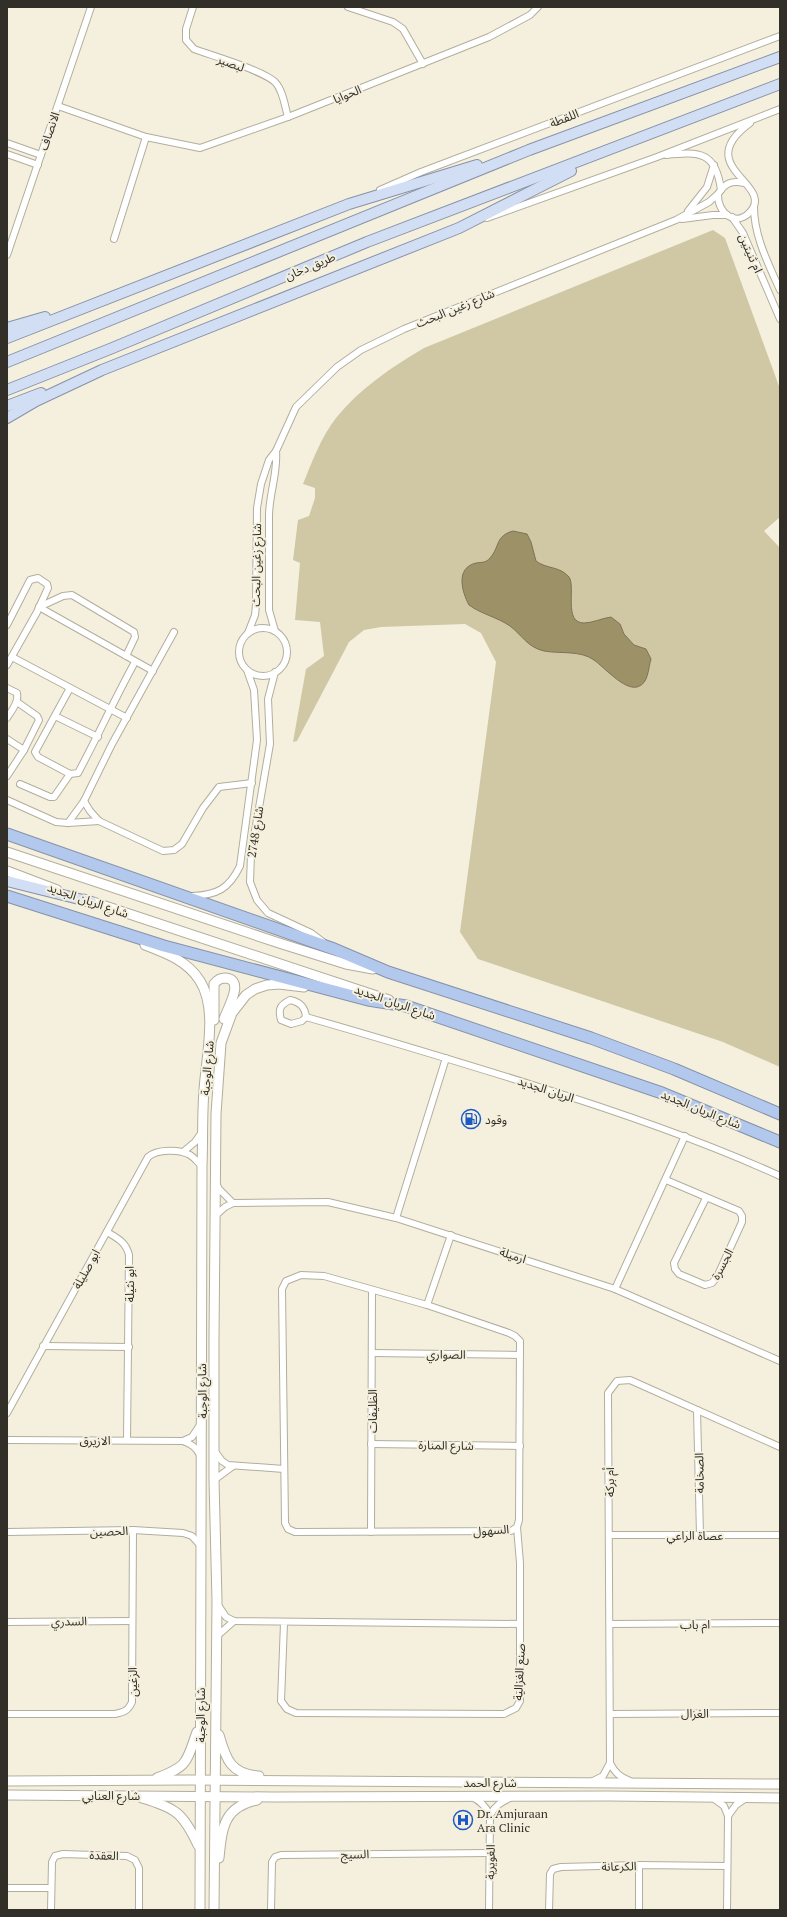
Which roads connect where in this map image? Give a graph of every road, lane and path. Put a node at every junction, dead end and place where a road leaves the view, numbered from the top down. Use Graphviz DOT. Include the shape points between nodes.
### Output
graph roads {
  1 [pos="91,7"];
  2 [pos="194,7"];
  3 [pos="348,7"];
  4 [pos="538,7"];
  5 [pos="780,36"];
  6 [pos="780,57"];
  7 [pos="423,64"];
  8 [pos="780,84"];
  9 [pos="58,106"];
  10 [pos="780,109"];
  11 [pos="288,117"];
  12 [pos="758,117"];
  13 [pos="146,137"];
  14 [pos="7,143"];
  15 [pos="615,148"];
  16 [pos="529,150"];
  17 [pos="7,154"];
  18 [pos="41,154"];
  19 [pos="657,157"];
  20 [pos="38,165"];
  21 [pos="714,165"];
  22 [pos="744,183"];
  23 [pos="720,192"];
  24 [pos="349,204"];
  25 [pos="754,206"];
  26 [pos="684,216"];
  27 [pos="729,216"];
  28 [pos="676,220"];
  29 [pos="459,228"];
  30 [pos="114,239"];
  31 [pos="7,256"];
  32 [pos="779,287"];
  33 [pos="768,290"];
  34 [pos="114,296"];
  35 [pos="778,312"];
  36 [pos="780,319"];
  37 [pos="7,328"];
  38 [pos="7,338"];
  39 [pos="7,362"];
  40 [pos="102,370"];
  41 [pos="7,390"];
  42 [pos="7,406"];
  43 [pos="7,418"];
  44 [pos="276,451"];
  45 [pos="39,607"];
  46 [pos="7,625"];
  47 [pos="275,631"];
  48 [pos="174,632"];
  49 [pos="248,633"];
  50 [pos="126,656"];
  51 [pos="12,657"];
  52 [pos="135,662"];
  53 [pos="7,665"];
  54 [pos="247,670"];
  55 [pos="153,671"];
  56 [pos="275,672"];
  57 [pos="7,688"];
  58 [pos="70,688"];
  59 [pos="17,702"];
  60 [pos="110,709"];
  61 [pos="55,716"];
  62 [pos="7,718"];
  63 [pos="127,718"];
  64 [pos="98,737"];
  65 [pos="7,739"];
  66 [pos="24,750"];
  67 [pos="256,757"];
  68 [pos="268,757"];
  69 [pos="70,774"];
  70 [pos="7,776"];
  71 [pos="252,783"];
  72 [pos="20,784"];
  73 [pos="7,800"];
  74 [pos="84,800"];
  75 [pos="99,821"];
  76 [pos="68,823"];
  77 [pos="7,834"];
  78 [pos="7,852"];
  79 [pos="7,871"];
  80 [pos="7,881"];
  81 [pos="7,896"];
  82 [pos="184,896"];
  83 [pos="91,902"];
  84 [pos="110,929"];
  85 [pos="334,950"];
  86 [pos="388,972"];
  87 [pos="323,988"];
  88 [pos="406,1006"];
  89 [pos="306,1017"];
  90 [pos="211,1037"];
  91 [pos="221,1043"];
  92 [pos="446,1058"];
  93 [pos="780,1114"];
  94 [pos="203,1130"];
  95 [pos="685,1136"];
  96 [pos="780,1142"];
  97 [pos="183,1152"];
  98 [pos="202,1166"];
  99 [pos="780,1176"];
  100 [pos="666,1180"];
  101 [pos="215,1181"];
  102 [pos="706,1198"];
  103 [pos="234,1203"];
  104 [pos="215,1216"];
  105 [pos="396,1218"];
  106 [pos="107,1232"];
  107 [pos="451,1235"];
  108 [pos="615,1289"];
  109 [pos="372,1290"];
  110 [pos="427,1305"];
  111 [pos="43,1346"];
  112 [pos="129,1348"];
  113 [pos="372,1353"];
  114 [pos="520,1355"];
  115 [pos="780,1361"];
  116 [pos="697,1410"];
  117 [pos="7,1413"];
  118 [pos="202,1420"];
  119 [pos="7,1440"];
  120 [pos="127,1440"];
  121 [pos="182,1441"];
  122 [pos="372,1444"];
  123 [pos="520,1446"];
  124 [pos="780,1447"];
  125 [pos="214,1449"];
  126 [pos="201,1459"];
  127 [pos="233,1466"];
  128 [pos="284,1469"];
  129 [pos="214,1480"];
  130 [pos="517,1527"];
  131 [pos="134,1530"];
  132 [pos="7,1532"];
  133 [pos="371,1532"];
  134 [pos="609,1535"];
  135 [pos="700,1535"];
  136 [pos="780,1536"];
  137 [pos="202,1551"];
  138 [pos="217,1601"];
  139 [pos="200,1608"];
  140 [pos="132,1621"];
  141 [pos="234,1621"];
  142 [pos="7,1622"];
  143 [pos="284,1623"];
  144 [pos="780,1623"];
  145 [pos="520,1624"];
  146 [pos="610,1624"];
  147 [pos="217,1636"];
  148 [pos="780,1713"];
  149 [pos="7,1714"];
  150 [pos="610,1714"];
  151 [pos="216,1724"];
  152 [pos="200,1725"];
  153 [pos="610,1763"];
  154 [pos="151,1780"];
  155 [pos="7,1781"];
  156 [pos="297,1781"];
  157 [pos="365,1782"];
  158 [pos="590,1782"];
  159 [pos="633,1783"];
  160 [pos="780,1784"];
  161 [pos="207,1789"];
  162 [pos="131,1795"];
  163 [pos="50,1796"];
  164 [pos="468,1796"];
  165 [pos="516,1796"];
  166 [pos="10,1797"];
  167 [pos="272,1797"];
  168 [pos="713,1798"];
  169 [pos="746,1798"];
  170 [pos="780,1798"];
  171 [pos="490,1815"];
  172 [pos="728,1816"];
  173 [pos="199,1848"];
  174 [pos="490,1853"];
  175 [pos="639,1865"];
  176 [pos="727,1866"];
  177 [pos="214,1879"];
  178 [pos="7,1888"];
  179 [pos="51,1888"];
  180 [pos="51,1910"];
  181 [pos="140,1910"];
  182 [pos="200,1910"];
  183 [pos="210,1910"];
  184 [pos="214,1910"];
  185 [pos="271,1910"];
  186 [pos="489,1910"];
  187 [pos="549,1910"];
  188 [pos="639,1910"];
  189 [pos="727,1910"];
  1 -- 9 [label="street, الانصاف"];
  2 -- 11 [label="street, لبصير" via="186,29 186,40 194,49 264,75 276,83"];
  3 -- 7 [label="street" via="393,22 403,29"];
  4 -- 7 [label="street, الحوايا" via="530,15 489,37"];
  5 -- 24 [label="street, اللقطة" via="429,169"];
  6 -- 16 [label="main road, اللقطة"];
  7 -- 11 [label="street, الحوايا"];
  8 -- 15 [label="main road"];
  9 -- 13 [label="street, الحوايا"];
  9 -- 18 [label="street, الانصاف"];
  10 -- 12 [label="street"];
  11 -- 13 [label="street, الحوايا" via="200,148"];
  12 -- 19 [label="street"];
  12 -- 22 [label="street" via="736,135 728,150 731,166"];
  13 -- 30 [label="street"];
  14 -- 18 [label="street"];
  15 -- 29 [label="main road"];
  15 -- 41 [label="main road, طريق دخان" via="367,242"];
  16 -- 24 [label="main road"];
  16 -- 39 [label="main road, طريق دخان"];
  17 -- 20 [label="street"];
  18 -- 20 [label="street, الانصاف"];
  19 -- 21 [label="street" via="696,153 708,158"];
  19 -- 29 [label="street"];
  20 -- 31 [label="street, الانصاف"];
  21 -- 23 [label="street"];
  21 -- 26 [label="street" via="707,186"];
  22 -- 23 [label="street" via="731,182"];
  22 -- 25 [label="street" via="752,191"];
  23 -- 26 [label="street, شارع زغين البحث" via="709,202"];
  23 -- 27 [label="street" via="719,206"];
  24 -- 34 [label="main road"];
  25 -- 27 [label="street" via="745,216"];
  25 -- 32 [label="street, ام ثنيتين" via="756,228"];
  26 -- 28 [label="street, شارع زغين البحث"];
  27 -- 28 [label="street, شارع زغين البحث"];
  27 -- 33 [label="street, ام ثنيتين" via="743,233"];
  28 -- 44 [label="street, شارع زغين البحث" via="404,329 361,350 337,367 296,407"];
  29 -- 40 [label="main road"];
  32 -- 33 [label="street, ام ثنيتين"];
  33 -- 35 [label="street, ام ثنيتين"];
  34 -- 37 [label="main road"];
  34 -- 38 [label="main road"];
  35 -- 36 [label="street, ام ثنيتين"];
  40 -- 42 [label="main road"];
  40 -- 43 [label="main road" via="36,401"];
  44 -- 47 [label="street, شارع زغين البحث" via="277,462 269,502 269,610"];
  44 -- 49 [label="street, شارع زغين البحث" via="270,460 257,508 256,605"];
  45 -- 46 [label="street" via="48,588 47,584 38,578 33,578"];
  45 -- 50 [label="street"];
  45 -- 50 [label="street" via="72,594 134,632 135,637"];
  45 -- 51 [label="street"];
  47 -- 49 [label="street" via="266,628"];
  47 -- 56 [label="street" via="282,638 287,653 285,661"];
  48 -- 55 [label="street"];
  49 -- 54 [label="street" via="240,645 239,652 240,660"];
  50 -- 52 [label="street"];
  51 -- 53 [label="street"];
  51 -- 58 [label="street"];
  52 -- 55 [label="street"];
  52 -- 60 [label="street"];
  54 -- 56 [label="street" via="266,675"];
  54 -- 67 [label="street, شارع 2748" via="254,690"];
  55 -- 63 [label="street"];
  56 -- 68 [label="street, شارع 2748" via="268,699"];
  57 -- 59 [label="street" via="16,693"];
  58 -- 60 [label="street"];
  58 -- 61 [label="street"];
  59 -- 62 [label="street"];
  59 -- 66 [label="street" via="39,720"];
  60 -- 63 [label="street"];
  60 -- 64 [label="street"];
  61 -- 64 [label="street"];
  61 -- 69 [label="street" via="35,752 38,757"];
  63 -- 74 [label="street"];
  64 -- 69 [label="street" via="78,773"];
  65 -- 66 [label="street"];
  66 -- 70 [label="street"];
  67 -- 68 [label="street" via="262,751 266,752"];
  67 -- 71 [label="street, شارع 2748"];
  68 -- 85 [label="street, شارع 2748" via="251,854 252,891 261,907 268,913 311,933"];
  69 -- 72 [label="street" via="54,797"];
  71 -- 75 [label="street" via="219,787 202,808 182,844 174,850 163,851"];
  71 -- 82 [label="street, شارع 2748" via="240,866 235,876 228,885 214,893"];
  73 -- 76 [label="street" via="56,822"];
  74 -- 75 [label="street" via="90,812"];
  74 -- 76 [label="street"];
  75 -- 76 [label="street"];
  77 -- 82 [label="highway"];
  78 -- 86 [label="street, شارع الريان الجديد" via="346,964"];
  79 -- 83 [label="street, شارع الريان الجديد"];
  80 -- 83 [label="main road"];
  81 -- 84 [label="highway"];
  82 -- 85 [label="highway"];
  83 -- 88 [label="street, شارع الريان الجديد"];
  84 -- 87 [label="highway"];
  84 -- 90 [label="street, شارع الوجبة" via="176,958 194,973 206,992"];
  85 -- 86 [label="highway"];
  86 -- 93 [label="highway, شارع الريان الجديد" via="591,1038 674,1069"];
  87 -- 88 [label="highway" via="368,1000"];
  87 -- 91 [label="street, شارع الوجبة" via="279,984 255,990 236,1006"];
  88 -- 96 [label="highway, شارع الريان الجديد" via="662,1093"];
  89 -- 89 [label="street" via="297,1001 290,1000 282,1004 279,1011 281,1020 290,1024 302,1022"];
  89 -- 92 [label="street, الريان الجديد"];
  90 -- 91 [label="street" via="215,1012 214,984 219,979 228,978 234,982 235,990 224,1021"];
  90 -- 94 [label="street, شارع الوجبة" via="204,1089"];
  91 -- 101 [label="street, شارع الوجبة"];
  92 -- 95 [label="street, الريان الجديد"];
  92 -- 105 [label="street"];
  94 -- 97 [label="street" via="195,1142"];
  94 -- 98 [label="street, شارع الوجبة"];
  95 -- 99 [label="street, الريان الجديد"];
  95 -- 100 [label="street"];
  97 -- 98 [label="street"];
  97 -- 106 [label="street, ابو صليلة" via="158,1152 148,1157"];
  98 -- 118 [label="street, شارع الوجبة"];
  100 -- 102 [label="street, الجسرة"];
  100 -- 108 [label="street"];
  101 -- 103 [label="street" via="219,1189"];
  101 -- 104 [label="street, شارع الوجبة"];
  102 -- 102 [label="street, الجسرة" via="739,1211 742,1222 717,1277 712,1283 705,1285 679,1274 674,1263"];
  103 -- 104 [label="street"];
  103 -- 105 [label="street, ارميلة" via="328,1202"];
  104 -- 125 [label="street, شارع الوجبة"];
  105 -- 107 [label="street, ارميلة"];
  106 -- 111 [label="street, ابو صليلة"];
  106 -- 112 [label="street, ابو نثيلة" via="128,1248"];
  107 -- 108 [label="street, ارميلة"];
  107 -- 110 [label="street"];
  108 -- 115 [label="street, ارميلة"];
  109 -- 110 [label="street, السهول"];
  109 -- 113 [label="street, الظليفات"];
  109 -- 128 [label="street, السهول" via="324,1276 310,1275 293,1277 286,1281 282,1289"];
  110 -- 114 [label="street, السهول" via="515,1336 520,1341"];
  111 -- 112 [label="street"];
  111 -- 117 [label="street, ابو صليلة"];
  112 -- 120 [label="street, ابو نثيلة"];
  113 -- 114 [label="street, الصواري"];
  113 -- 122 [label="street, الظليفات"];
  114 -- 123 [label="street, السهول"];
  116 -- 124 [label="street, أم بركة"];
  116 -- 134 [label="street, أم بركة" via="630,1380 617,1381 608,1393"];
  116 -- 135 [label="street, الصخامة"];
  118 -- 121 [label="street" via="192,1437"];
  118 -- 126 [label="street, شارع الوجبة"];
  119 -- 120 [label="street, الازيرق"];
  120 -- 121 [label="street, الازيرق"];
  121 -- 126 [label="street" via="198,1450"];
  122 -- 123 [label="street, شارع المنارة"];
  122 -- 133 [label="street, الظليفات"];
  123 -- 130 [label="street, السهول"];
  125 -- 127 [label="street" via="222,1461"];
  125 -- 129 [label="street, شارع الوجبة"];
  126 -- 137 [label="street, شارع الوجبة"];
  127 -- 128 [label="street"];
  127 -- 129 [label="street"];
  128 -- 133 [label="street, السهول" via="285,1523 288,1529 295,1532"];
  129 -- 138 [label="street, شارع الوجبة"];
  130 -- 133 [label="street, السهول" via="511,1531"];
  130 -- 145 [label="street"];
  131 -- 132 [label="street, الحصين"];
  131 -- 137 [label="street, الحصين" via="183,1533 197,1539"];
  131 -- 140 [label="street, الزغين"];
  134 -- 135 [label="street, عصاة الراعي"];
  134 -- 146 [label="street, أم بركة"];
  135 -- 136 [label="street, عصاة الراعي"];
  137 -- 139 [label="street, شارع الوجبة"];
  138 -- 141 [label="street" via="220,1610"];
  138 -- 147 [label="street, شارع الوجبة"];
  139 -- 152 [label="street, شارع الوجبة"];
  139 -- 161 [label="street" via="206,1620"];
  140 -- 142 [label="street, السدري"];
  140 -- 149 [label="street, الزغين" via="132,1702 126,1712"];
  141 -- 143 [label="street"];
  141 -- 147 [label="street"];
  143 -- 145 [label="street"];
  143 -- 145 [label="street, صنع الغزالية" via="281,1701 287,1709 296,1713 504,1714 516,1708 520,1701"];
  144 -- 146 [label="street, ام باب"];
  146 -- 150 [label="street, أم بركة"];
  147 -- 151 [label="street, شارع الوجبة"];
  148 -- 150 [label="street, الغزال"];
  150 -- 153 [label="street, أم بركة"];
  151 -- 156 [label="street" via="225,1756 236,1769 249,1775 284,1777"];
  151 -- 161 [label="street, شارع الوجبة"];
  152 -- 154 [label="street" via="184,1764 177,1771"];
  152 -- 161 [label="street, شارع الوجبة"];
  153 -- 158 [label="street" via="603,1776"];
  153 -- 159 [label="street" via="619,1777"];
  154 -- 155 [label="street, شارع العنابي"];
  154 -- 161 [label="street, شارع العنابي"];
  156 -- 157 [label="street, شارع الحمد"];
  156 -- 161 [label="street, شارع الحمد"];
  157 -- 158 [label="street, شارع الحمد"];
  157 -- 161 [label="street" via="346,1787"];
  158 -- 159 [label="street, شارع الحمد"];
  159 -- 160 [label="street, شارع الحمد"];
  161 -- 162 [label="street, شارع العنابي"];
  161 -- 163 [label="street" via="65,1790"];
  161 -- 167 [label="street, شارع الحمد"];
  161 -- 173 [label="street, شارع الوجبة"];
  161 -- 177 [label="street, شارع الوجبة"];
  161 -- 183 [label="street" via="210,1811"];
  162 -- 163 [label="street, شارع العنابي"];
  162 -- 173 [label="street" via="174,1810 188,1823"];
  163 -- 166 [label="street, شارع العنابي"];
  164 -- 165 [label="street, شارع الحمد"];
  164 -- 167 [label="street, شارع الحمد"];
  164 -- 171 [label="street" via="478,1800"];
  165 -- 168 [label="street, شارع الحمد"];
  165 -- 171 [label="street" via="501,1802"];
  167 -- 177 [label="street" via="241,1805 231,1814 222,1828"];
  168 -- 169 [label="street, شارع الحمد"];
  168 -- 172 [label="street" via="724,1806"];
  169 -- 170 [label="street, شارع الحمد"];
  169 -- 172 [label="street"];
  171 -- 174 [label="street, الغويرية"];
  172 -- 176 [label="street"];
  173 -- 182 [label="street, شارع الوجبة"];
  174 -- 185 [label="street, السيج" via="281,1854 272,1862"];
  174 -- 186 [label="street, الغويرية"];
  175 -- 176 [label="street, الكرعانة"];
  175 -- 187 [label="street, الكرعانة" via="553,1869 550,1874"];
  175 -- 188 [label="street"];
  176 -- 189 [label="street"];
  177 -- 184 [label="street, شارع الوجبة"];
  178 -- 179 [label="street"];
  179 -- 180 [label="street, العقدة"];
  179 -- 181 [label="street, العقدة" via="52,1862 55,1856 127,1856 135,1860 139,1868"];
}
